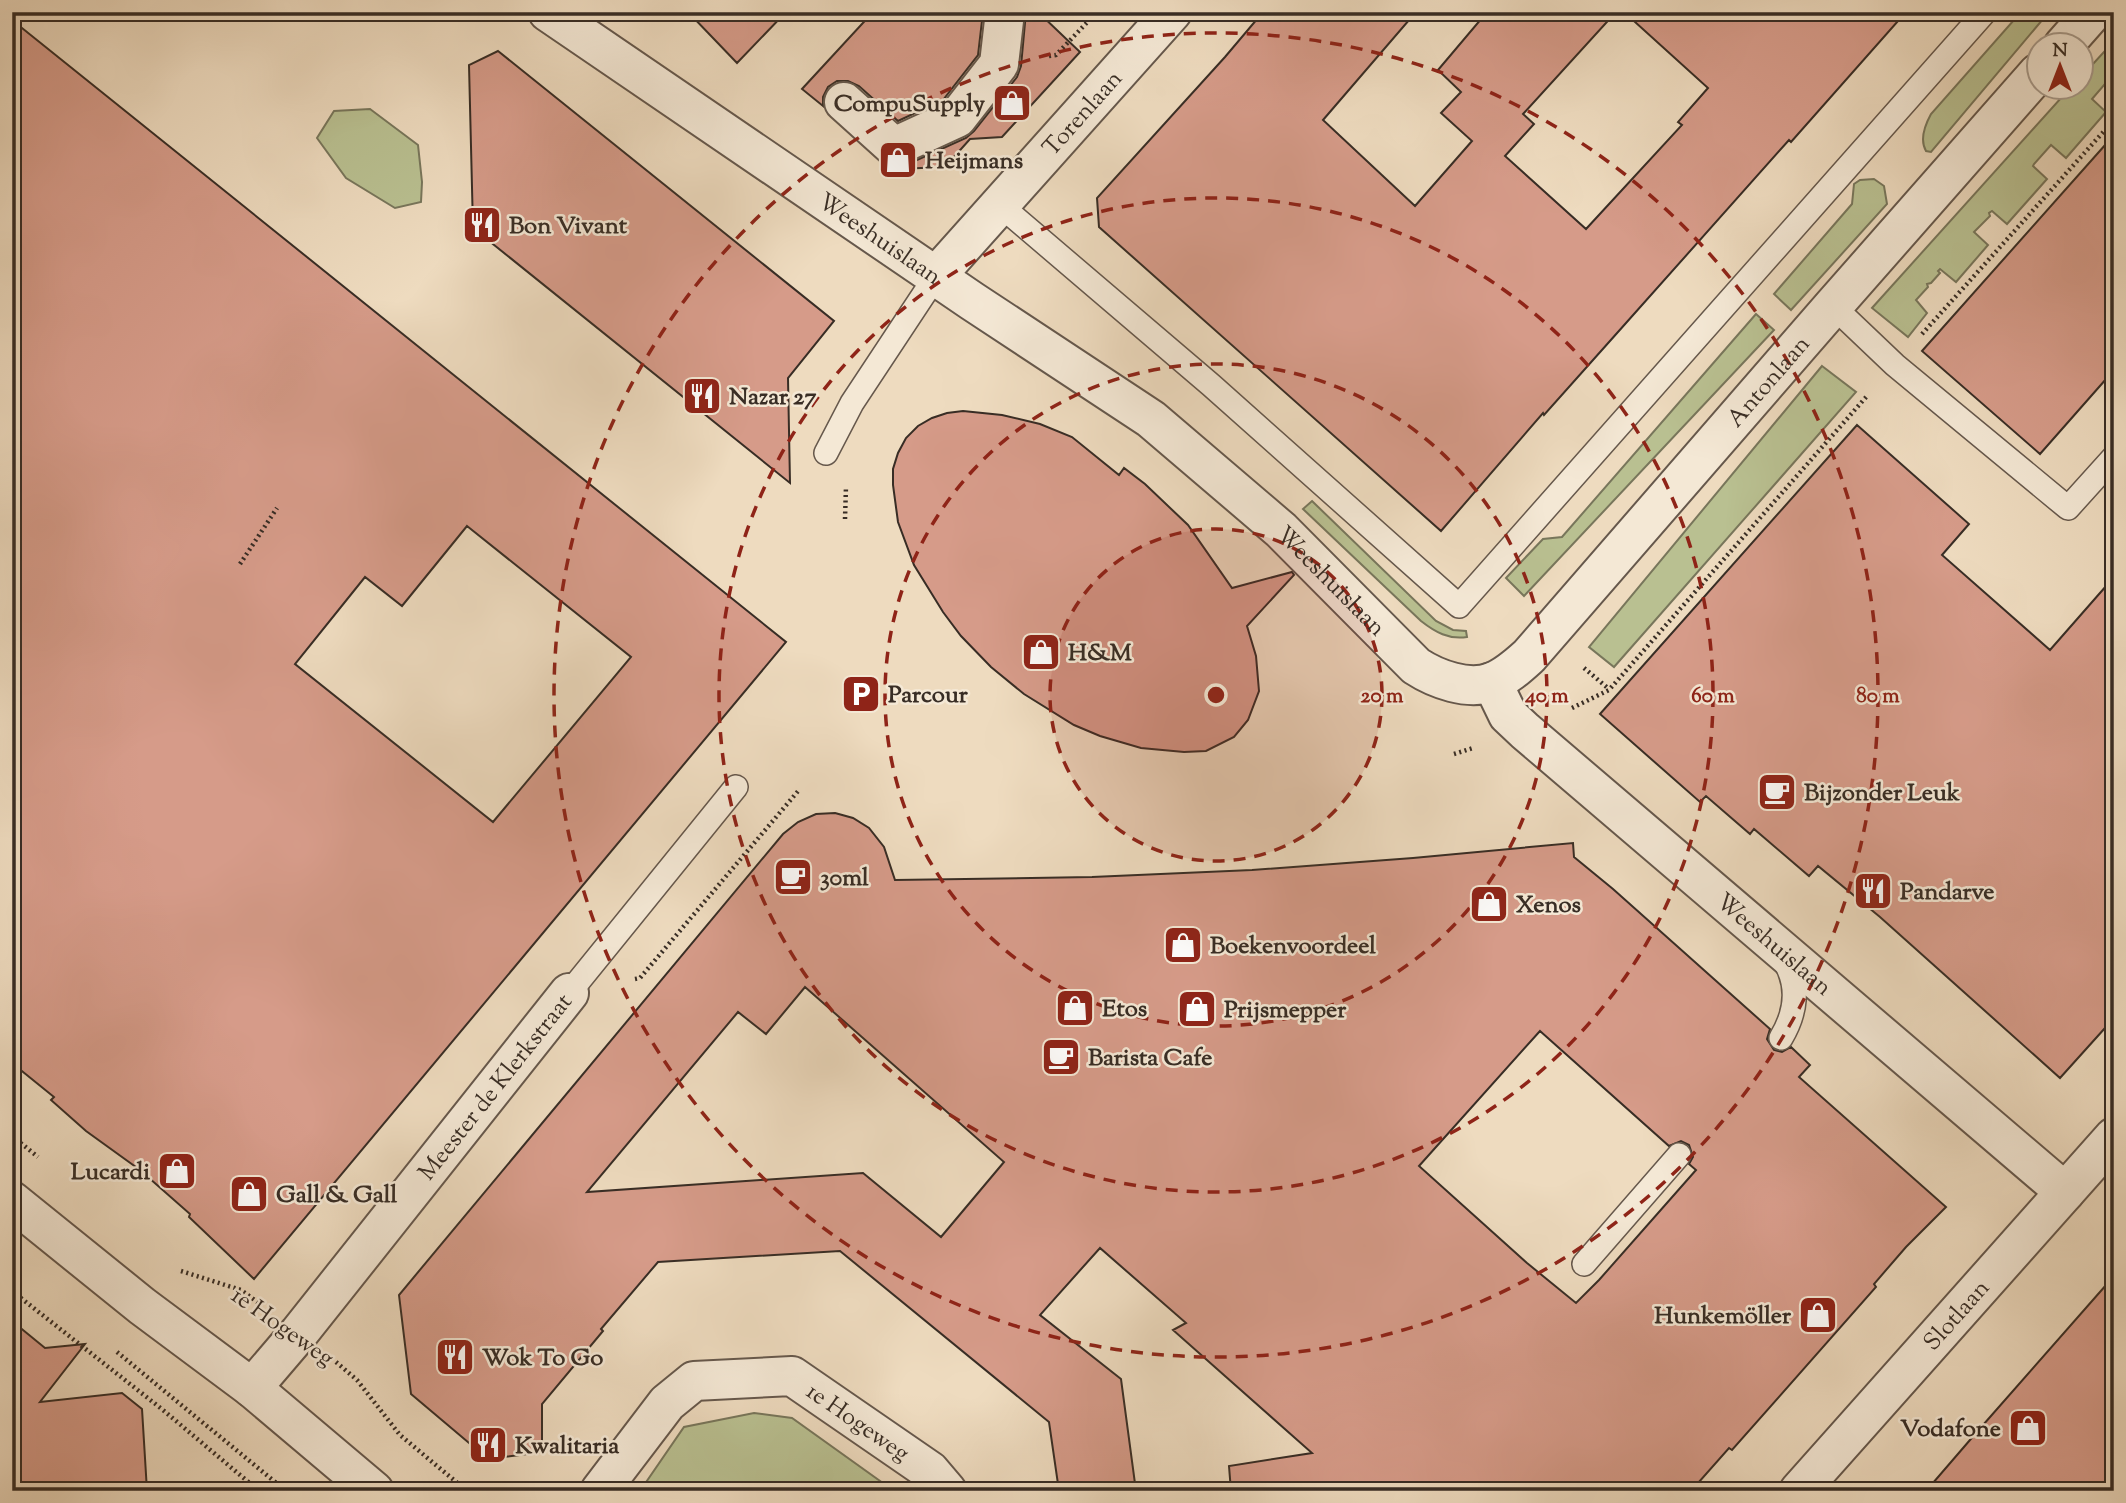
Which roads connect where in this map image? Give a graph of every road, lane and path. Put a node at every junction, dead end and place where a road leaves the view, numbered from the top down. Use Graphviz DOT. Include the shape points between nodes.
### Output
graph roads {
  1 [pos="548,12"];
  2 [pos="1004,12"];
  3 [pos="1097,12"];
  4 [pos="1172,12"];
  5 [pos="1986,12"];
  6 [pos="2093,12"];
  7 [pos="2075,32"];
  8 [pos="1055,55"];
  9 [pos="2024,91"];
  10 [pos="845,102"];
  11 [pos="2114,120"];
  12 [pos="1000,205"];
  13 [pos="936,276"];
  14 [pos="1833,306"];
  15 [pos="1895,365"];
  16 [pos="826,453"];
  17 [pos="2114,457"];
  18 [pos="277,508"];
  19 [pos="240,564"];
  20 [pos="1492,682"];
  21 [pos="1525,731"];
  22 [pos="736,787"];
  23 [pos="1759,931"];
  24 [pos="569,993"];
  25 [pos="1780,1038"];
  26 [pos="12,1136"];
  27 [pos="2114,1137"];
  28 [pos="1679,1155"];
  29 [pos="43,1161"];
  30 [pos="2065,1192"];
  31 [pos="12,1201"];
  32 [pos="172,1264"];
  33 [pos="1584,1264"];
  34 [pos="12,1291"];
  35 [pos="299,1333"];
  36 [pos="116,1352"];
  37 [pos="252,1388"];
  38 [pos="259,1491"];
  39 [pos="286,1491"];
  40 [pos="374,1491"];
  41 [pos="467,1491"];
  42 [pos="600,1491"];
  43 [pos="947,1491"];
  44 [pos="1799,1491"];
  1 -- 13 [label="street, Weeshuislaan"];
  2 -- 10 [label="street" via="999,64 957,118 894,148"];
  3 -- 8 [label="path"];
  4 -- 12 [label="street, Torenlaan"];
  5 -- 12 [label="lane" via="1460,606"];
  6 -- 7 [label="street"];
  9 -- 14 [label="street, Antonlaan"];
  11 -- 15 [label="path"];
  12 -- 13 [label="street, Torenlaan"];
  13 -- 16 [label="lane" via="852,402"];
  13 -- 20 [label="street, Weeshuislaan" via="1151,419 1281,530 1416,666 1453,682"];
  14 -- 15 [label="lane"];
  14 -- 20 [label="street, Antonlaan" via="1529,656"];
  15 -- 17 [label="lane" via="2068,508"];
  15 -- 21 [label="path" via="1609,690"];
  18 -- 19 [label="path"];
  20 -- 21 [label="street, Weeshuislaan" via="1508,715"];
  21 -- 23 [label="street, Weeshuislaan"];
  22 -- 24 [label="lane, Meester de Klerkstraat"];
  23 -- 25 [label="lane" via="1794,979 1790,1023"];
  23 -- 30 [label="street, Weeshuislaan"];
  24 -- 35 [label="street, Meester de Klerkstraat"];
  26 -- 29 [label="path"];
  27 -- 30 [label="street, Slotlaan"];
  28 -- 33 [label="lane"];
  30 -- 44 [label="street, Slotlaan"];
  31 -- 37 [label="street"];
  32 -- 35 [label="path, 1e Hogeweg" via="180,1271 242,1290"];
  34 -- 38 [label="path"];
  35 -- 37 [label="street, Meester de Klerkstraat"];
  35 -- 41 [label="path, 1e Hogeweg" via="357,1380 400,1435"];
  36 -- 39 [label="path"];
  37 -- 40 [label="street"];
  42 -- 43 [label="street, 1e Hogeweg" via="667,1403 694,1381 792,1376 930,1471"];
}
